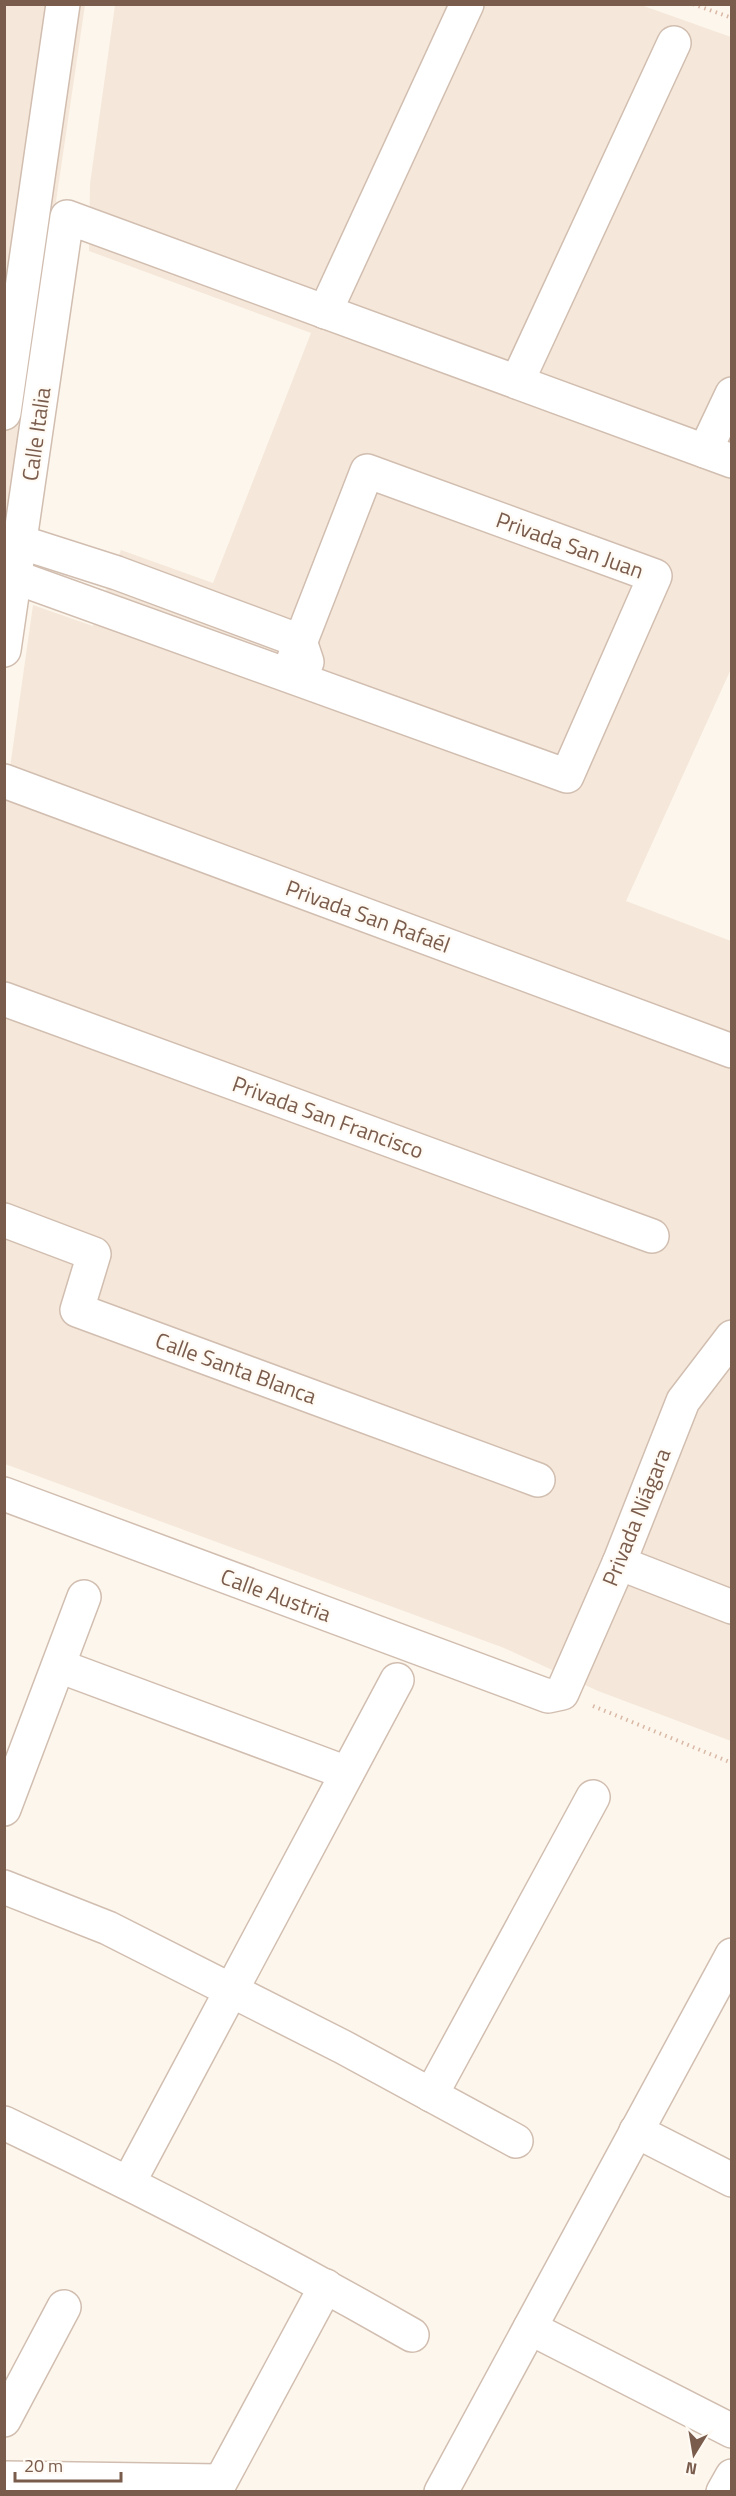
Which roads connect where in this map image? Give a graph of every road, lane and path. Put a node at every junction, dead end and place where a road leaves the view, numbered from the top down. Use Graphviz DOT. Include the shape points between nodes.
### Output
graph roads {
  1 [pos="63,4"];
  2 [pos="467,4"];
  3 [pos="693,4"];
  4 [pos="732,18"];
  5 [pos="674,43"];
  6 [pos="325,312"];
  7 [pos="517,382"];
  8 [pos="732,394"];
  9 [pos="4,413"];
  10 [pos="718,456"];
  11 [pos="20,542"];
  12 [pos="15,577"];
  13 [pos="300,641"];
  14 [pos="4,651"];
  15 [pos="301,679"];
  16 [pos="4,781"];
  17 [pos="4,999"];
  18 [pos="732,1051"];
  19 [pos="4,1220"];
  20 [pos="652,1236"];
  21 [pos="732,1337"];
  22 [pos="538,1480"];
  23 [pos="4,1494"];
  24 [pos="619,1563"];
  25 [pos="84,1597"];
  26 [pos="732,1607"];
  27 [pos="58,1666"];
  28 [pos="397,1680"];
  29 [pos="555,1694"];
  30 [pos="732,1763"];
  31 [pos="347,1773"];
  32 [pos="593,1797"];
  33 [pos="4,1809"];
  34 [pos="4,1887"];
  35 [pos="727,1976"];
  36 [pos="230,1990"];
  37 [pos="430,2095"];
  38 [pos="4,2123"];
  39 [pos="636,2131"];
  40 [pos="516,2141"];
  41 [pos="732,2180"];
  42 [pos="129,2182"];
  43 [pos="326,2286"];
  44 [pos="64,2307"];
  45 [pos="530,2328"];
  46 [pos="412,2335"];
  47 [pos="4,2420"];
  48 [pos="732,2431"];
  49 [pos="732,2476"];
  50 [pos="4,2478"];
  51 [pos="218,2486"];
  52 [pos="441,2492"];
  53 [pos="723,2492"];
  1 -- 9 [label="street, Calle Italia"];
  2 -- 6 [label="street"];
  3 -- 4 [label="path"];
  5 -- 7 [label="street"];
  6 -- 7 [label="street"];
  6 -- 11 [label="street, Calle Italia" via="67,217"];
  7 -- 10 [label="street"];
  8 -- 10 [label="street"];
  11 -- 12 [label="street, Calle Italia"];
  11 -- 13 [label="street" via="117,573"];
  12 -- 14 [label="street, Calle Italia"];
  12 -- 15 [label="street, Privada San Juan"];
  13 -- 15 [label="street, Privada San Juan"];
  13 -- 15 [label="street, Privada San Juan" via="367,471 655,576 567,776"];
  16 -- 18 [label="street, Privada San Rafaél"];
  17 -- 20 [label="street, Privada San Francisco"];
  19 -- 22 [label="street, Calle Santa Blanca" via="94,1254 77,1310"];
  21 -- 24 [label="street, Privada Niágara" via="683,1401"];
  23 -- 29 [label="street, Calle Austria"];
  24 -- 26 [label="street"];
  24 -- 29 [label="street, Privada Niágara"];
  25 -- 27 [label="street"];
  27 -- 31 [label="street"];
  27 -- 33 [label="street"];
  28 -- 31 [label="street"];
  29 -- 30 [label="path"];
  31 -- 36 [label="street"];
  32 -- 37 [label="street"];
  34 -- 36 [label="street" via="108,1928"];
  35 -- 39 [label="street"];
  36 -- 37 [label="street"];
  36 -- 42 [label="street"];
  37 -- 40 [label="street"];
  38 -- 42 [label="street"];
  39 -- 41 [label="street"];
  39 -- 45 [label="street"];
  42 -- 43 [label="street"];
  43 -- 46 [label="street"];
  43 -- 51 [label="street"];
  44 -- 47 [label="street"];
  45 -- 48 [label="street"];
  45 -- 52 [label="street"];
  49 -- 53 [label="street"];
  50 -- 51 [label="street"];
}
